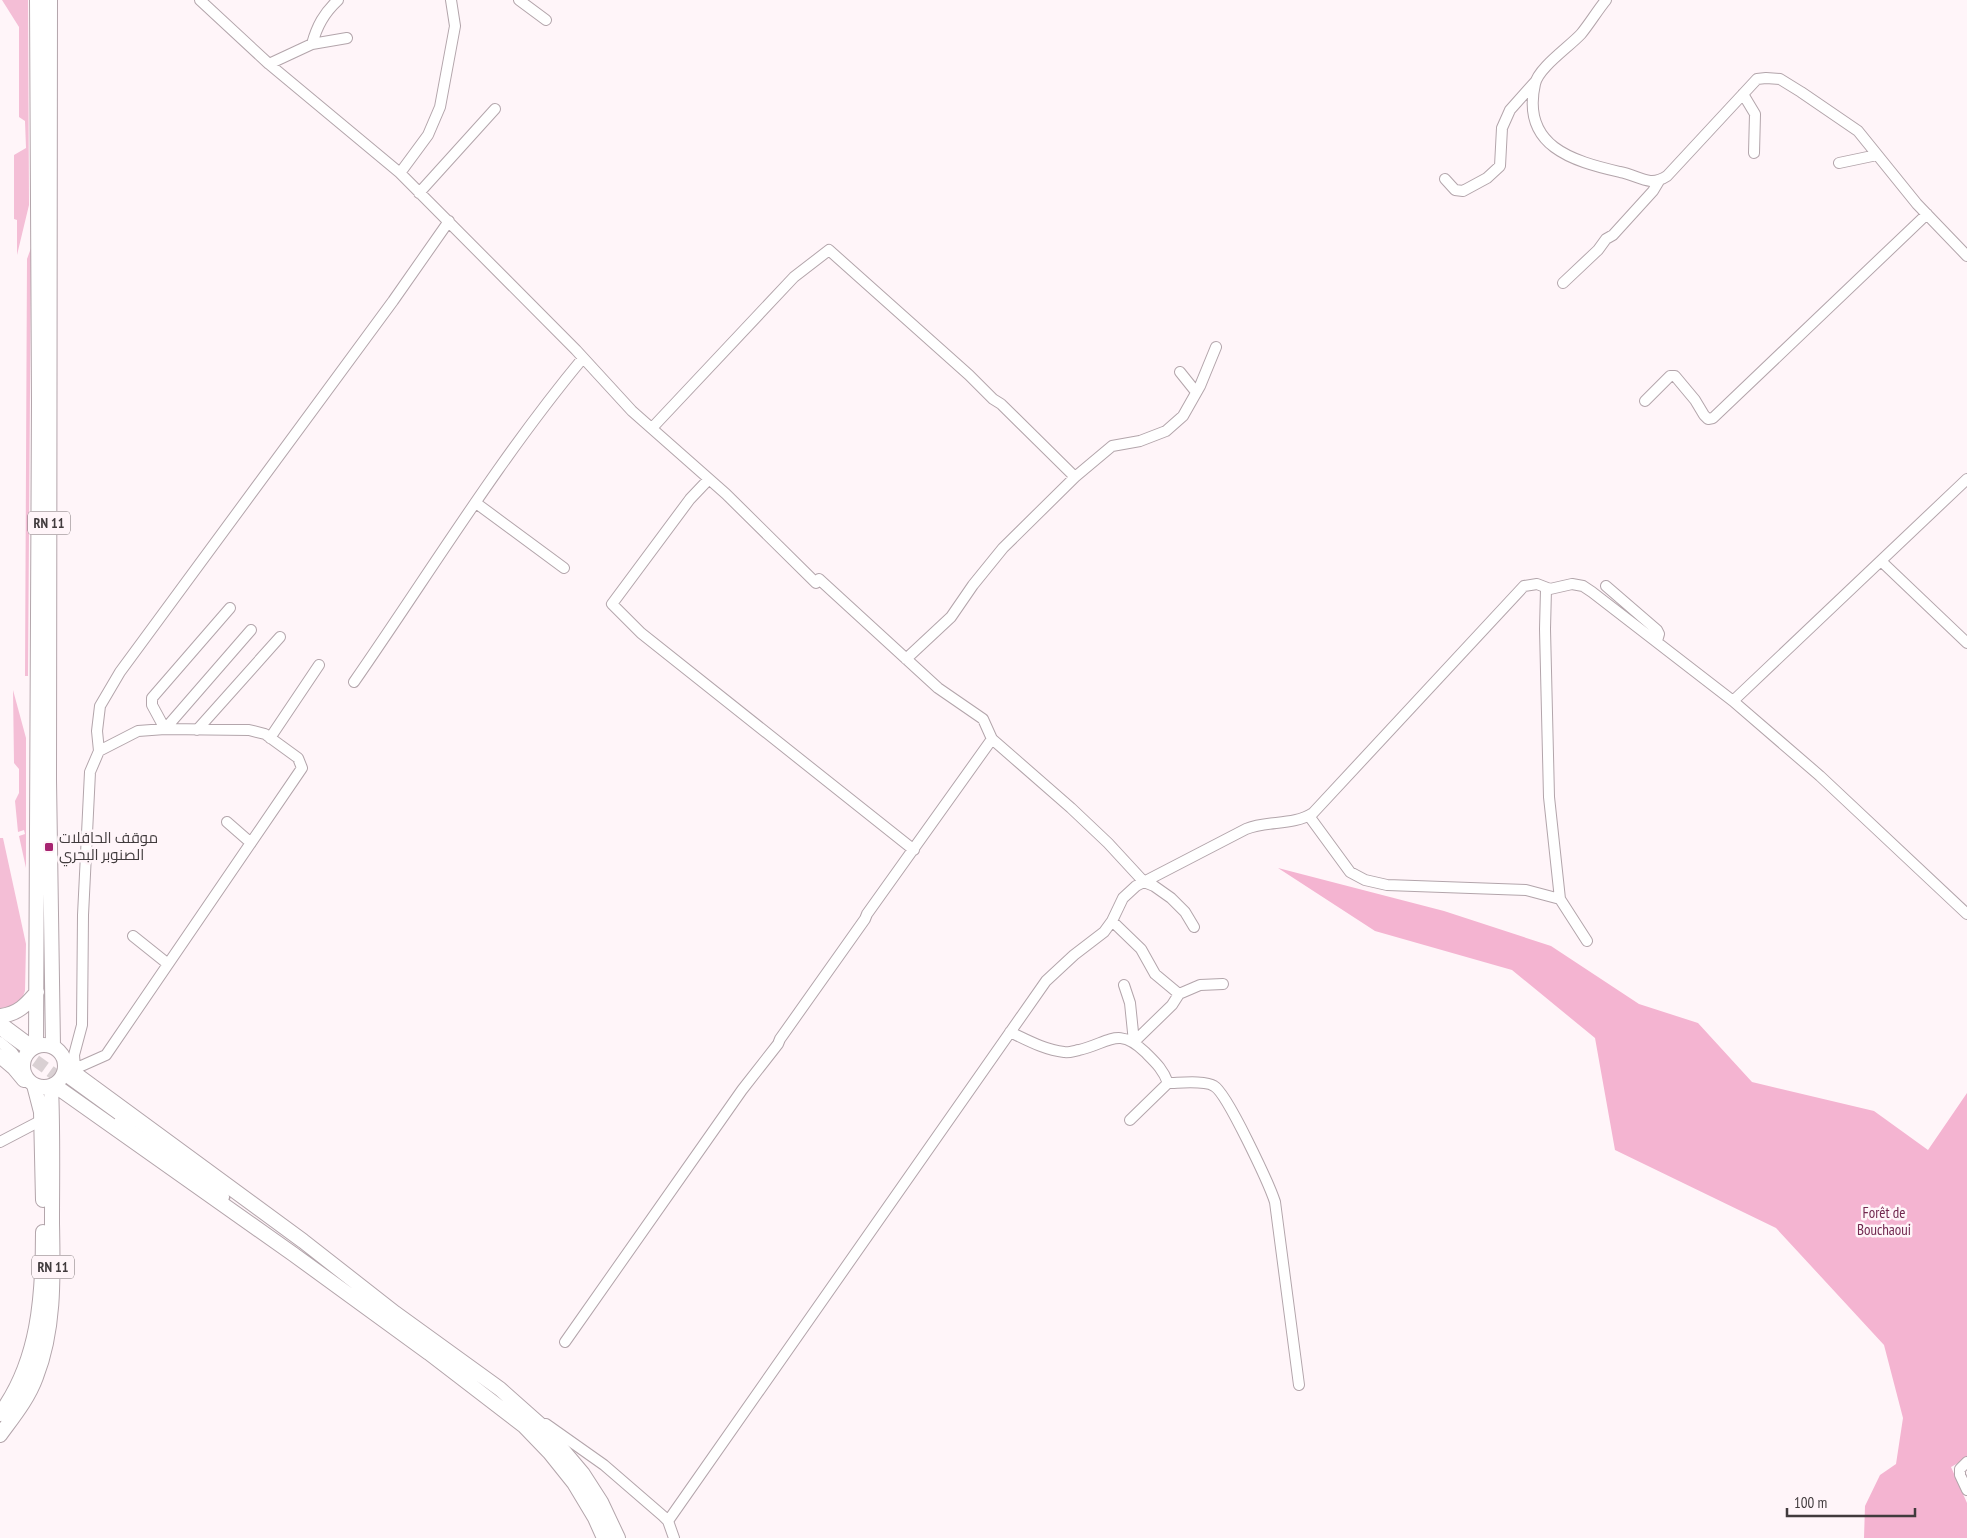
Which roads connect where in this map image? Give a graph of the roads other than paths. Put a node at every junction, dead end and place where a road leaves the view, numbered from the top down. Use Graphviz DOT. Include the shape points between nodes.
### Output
graph roads {
  1 [pos="37,0"];
  2 [pos="50,0"];
  3 [pos="200,0"];
  4 [pos="338,0"];
  5 [pos="451,0"];
  6 [pos="519,0"];
  7 [pos="1606,0"];
  8 [pos="546,20"];
  9 [pos="347,38"];
  10 [pos="312,44"];
  11 [pos="269,64"];
  12 [pos="1535,82"];
  13 [pos="1743,94"];
  14 [pos="495,109"];
  15 [pos="1754,153"];
  16 [pos="1877,155"];
  17 [pos="1839,163"];
  18 [pos="400,173"];
  19 [pos="1444,179"];
  20 [pos="1659,181"];
  21 [pos="420,193"];
  22 [pos="1927,214"];
  23 [pos="448,221"];
  24 [pos="1967,256"];
  25 [pos="1563,283"];
  26 [pos="1216,347"];
  27 [pos="583,358"];
  28 [pos="1180,372"];
  29 [pos="1196,392"];
  30 [pos="1645,401"];
  31 [pos="652,428"];
  32 [pos="1075,477"];
  33 [pos="709,479"];
  34 [pos="1967,480"];
  35 [pos="476,503"];
  36 [pos="1881,561"];
  37 [pos="564,568"];
  38 [pos="1606,586"];
  39 [pos="1546,588"];
  40 [pos="230,608"];
  41 [pos="251,630"];
  42 [pos="280,637"];
  43 [pos="1657,641"];
  44 [pos="1967,642"];
  45 [pos="906,659"];
  46 [pos="319,665"];
  47 [pos="354,682"];
  48 [pos="1733,701"];
  49 [pos="165,729"];
  50 [pos="197,730"];
  51 [pos="270,738"];
  52 [pos="992,739"];
  53 [pos="99,751"];
  54 [pos="1308,816"];
  55 [pos="227,822"];
  56 [pos="251,843"];
  57 [pos="914,850"];
  58 [pos="1144,882"];
  59 [pos="1560,899"];
  60 [pos="1967,914"];
  61 [pos="1112,921"];
  62 [pos="1194,927"];
  63 [pos="133,936"];
  64 [pos="1587,941"];
  65 [pos="168,964"];
  66 [pos="1223,984"];
  67 [pos="1124,985"];
  68 [pos="37,992"];
  69 [pos="1179,994"];
  70 [pos="0,1016"];
  71 [pos="0,1021"];
  72 [pos="0,1029"];
  73 [pos="1010,1032"];
  74 [pos="0,1035"];
  75 [pos="0,1042"];
  76 [pos="1134,1042"];
  77 [pos="29,1047"];
  78 [pos="54,1047"];
  79 [pos="0,1056"];
  80 [pos="23,1067"];
  81 [pos="64,1077"];
  82 [pos="1168,1082"];
  83 [pos="34,1085"];
  84 [pos="80,1102"];
  85 [pos="40,1105"];
  86 [pos="1130,1120"];
  87 [pos="47,1121"];
  88 [pos="0,1142"];
  89 [pos="293,1254"];
  90 [pos="565,1342"];
  91 [pos="1299,1385"];
  92 [pos="518,1405"];
  93 [pos="0,1414"];
  94 [pos="0,1435"];
  95 [pos="1967,1462"];
  96 [pos="1967,1490"];
  97 [pos="668,1520"];
  98 [pos="604,1538"];
  99 [pos="618,1538"];
  100 [pos="674,1538"];
  1 -- 68 [label="highway, RN 11"];
  2 -- 78 [label="highway, RN 11" via="49,760"];
  3 -- 11 [label="street"];
  4 -- 10 [label="street" via="326,11 316,28"];
  5 -- 18 [label="street" via="455,26 440,107 428,136"];
  6 -- 8 [label="street"];
  7 -- 12 [label="street" via="1580,34"];
  9 -- 10 [label="street"];
  10 -- 11 [label="street"];
  11 -- 18 [label="street"];
  12 -- 19 [label="street" via="1510,110 1502,128 1500,166 1487,178 1463,191 1455,190"];
  12 -- 20 [label="street" via="1532,104 1536,124 1548,142 1567,157 1602,169"];
  13 -- 15 [label="street" via="1755,114"];
  13 -- 16 [label="street" via="1757,79 1780,79 1858,131"];
  13 -- 20 [label="street"];
  14 -- 21 [label="street"];
  16 -- 17 [label="street"];
  16 -- 22 [label="street"];
  18 -- 21 [label="street"];
  20 -- 25 [label="street" via="1598,250"];
  21 -- 23 [label="street"];
  22 -- 24 [label="street"];
  22 -- 30 [label="street" via="1713,418 1704,416 1675,376 1670,376"];
  23 -- 27 [label="street"];
  23 -- 53 [label="street" via="393,302 120,672 100,706"];
  26 -- 29 [label="street"];
  27 -- 31 [label="street"];
  27 -- 35 [label="street"];
  28 -- 29 [label="street"];
  29 -- 32 [label="street" via="1183,416 1166,431 1140,441 1112,446"];
  31 -- 32 [label="street" via="794,277 829,250 969,374"];
  31 -- 33 [label="street"];
  32 -- 45 [label="street" via="1003,548 951,617"];
  33 -- 45 [label="street"];
  33 -- 57 [label="street" via="690,499 612,604 641,633"];
  34 -- 36 [label="street"];
  35 -- 37 [label="street"];
  35 -- 47 [label="street"];
  36 -- 44 [label="street"];
  36 -- 48 [label="street"];
  38 -- 43 [label="street" via="1657,630"];
  39 -- 43 [label="street" via="1572,584 1588,588"];
  39 -- 54 [label="street" via="1532,583 1520,588"];
  39 -- 59 [label="street" via="1544,629 1549,797"];
  40 -- 49 [label="street" via="152,698 152,706"];
  41 -- 49 [label="street"];
  42 -- 50 [label="street"];
  43 -- 48 [label="street"];
  45 -- 52 [label="street" via="938,688 983,720"];
  46 -- 51 [label="street"];
  48 -- 60 [label="street" via="1820,776"];
  49 -- 50 [label="street"];
  49 -- 53 [label="street" via="138,730"];
  50 -- 51 [label="street" via="249,730"];
  51 -- 56 [label="street" via="298,758 302,768"];
  52 -- 57 [label="street"];
  52 -- 58 [label="street" via="1108,843"];
  53 -- 81 [label="street" via="90,772 82,1024"];
  54 -- 58 [label="street" via="1254,826"];
  54 -- 59 [label="street" via="1350,872 1365,880 1387,885 1526,890"];
  55 -- 56 [label="street"];
  56 -- 65 [label="street"];
  57 -- 90 [label="street"];
  58 -- 61 [label="street" via="1123,898"];
  58 -- 62 [label="street" via="1171,898"];
  59 -- 64 [label="street"];
  61 -- 69 [label="street" via="1141,948 1155,974"];
  61 -- 73 [label="street" via="1104,932 1046,981"];
  63 -- 65 [label="street"];
  65 -- 81 [label="street" via="106,1055"];
  66 -- 69 [label="street" via="1200,986"];
  67 -- 76 [label="street" via="1130,1003"];
  68 -- 70 [label="highway" via="20,1010"];
  68 -- 77 [label="highway, RN 11"];
  69 -- 76 [label="street"];
  71 -- 77 [label="street"];
  72 -- 77 [label="main road"];
  73 -- 76 [label="street" via="1065,1052 1092,1047 1114,1038 1124,1037"];
  73 -- 97 [label="street"];
  74 -- 77 [label="main road"];
  75 -- 80 [label="street"];
  76 -- 82 [label="street" via="1163,1070"];
  77 -- 78 [label="highway"];
  77 -- 80 [label="highway"];
  78 -- 81 [label="highway" via="63,1055"];
  79 -- 85 [label="highway" via="20,1075"];
  80 -- 83 [label="highway" via="24,1074"];
  81 -- 83 [label="highway" via="39,1087"];
  81 -- 84 [label="highway"];
  81 -- 87 [label="highway, RN 11"];
  81 -- 89 [label="main road" via="271,1233"];
  81 -- 92 [label="highway" via="303,1241"];
  82 -- 86 [label="street"];
  82 -- 91 [label="street" via="1209,1083 1216,1087 1232,1111 1270,1187 1278,1215"];
  83 -- 85 [label="highway, RN 11"];
  84 -- 87 [label="highway" via="63,1106"];
  84 -- 89 [label="highway"];
  85 -- 87 [label="highway, RN 11"];
  87 -- 88 [label="street"];
  87 -- 93 [label="highway, RN 11" via="38,1324 18,1387"];
  87 -- 94 [label="highway, RN 11" via="53,1291 49,1325 44,1353 28,1396"];
  89 -- 98 [label="highway" via="524,1426 574,1483"];
  92 -- 97 [label="street" via="604,1465"];
  92 -- 99 [label="highway" via="583,1474"];
  95 -- 96 [label="street" via="1960,1469"];
  97 -- 100 [label="street"];
}
